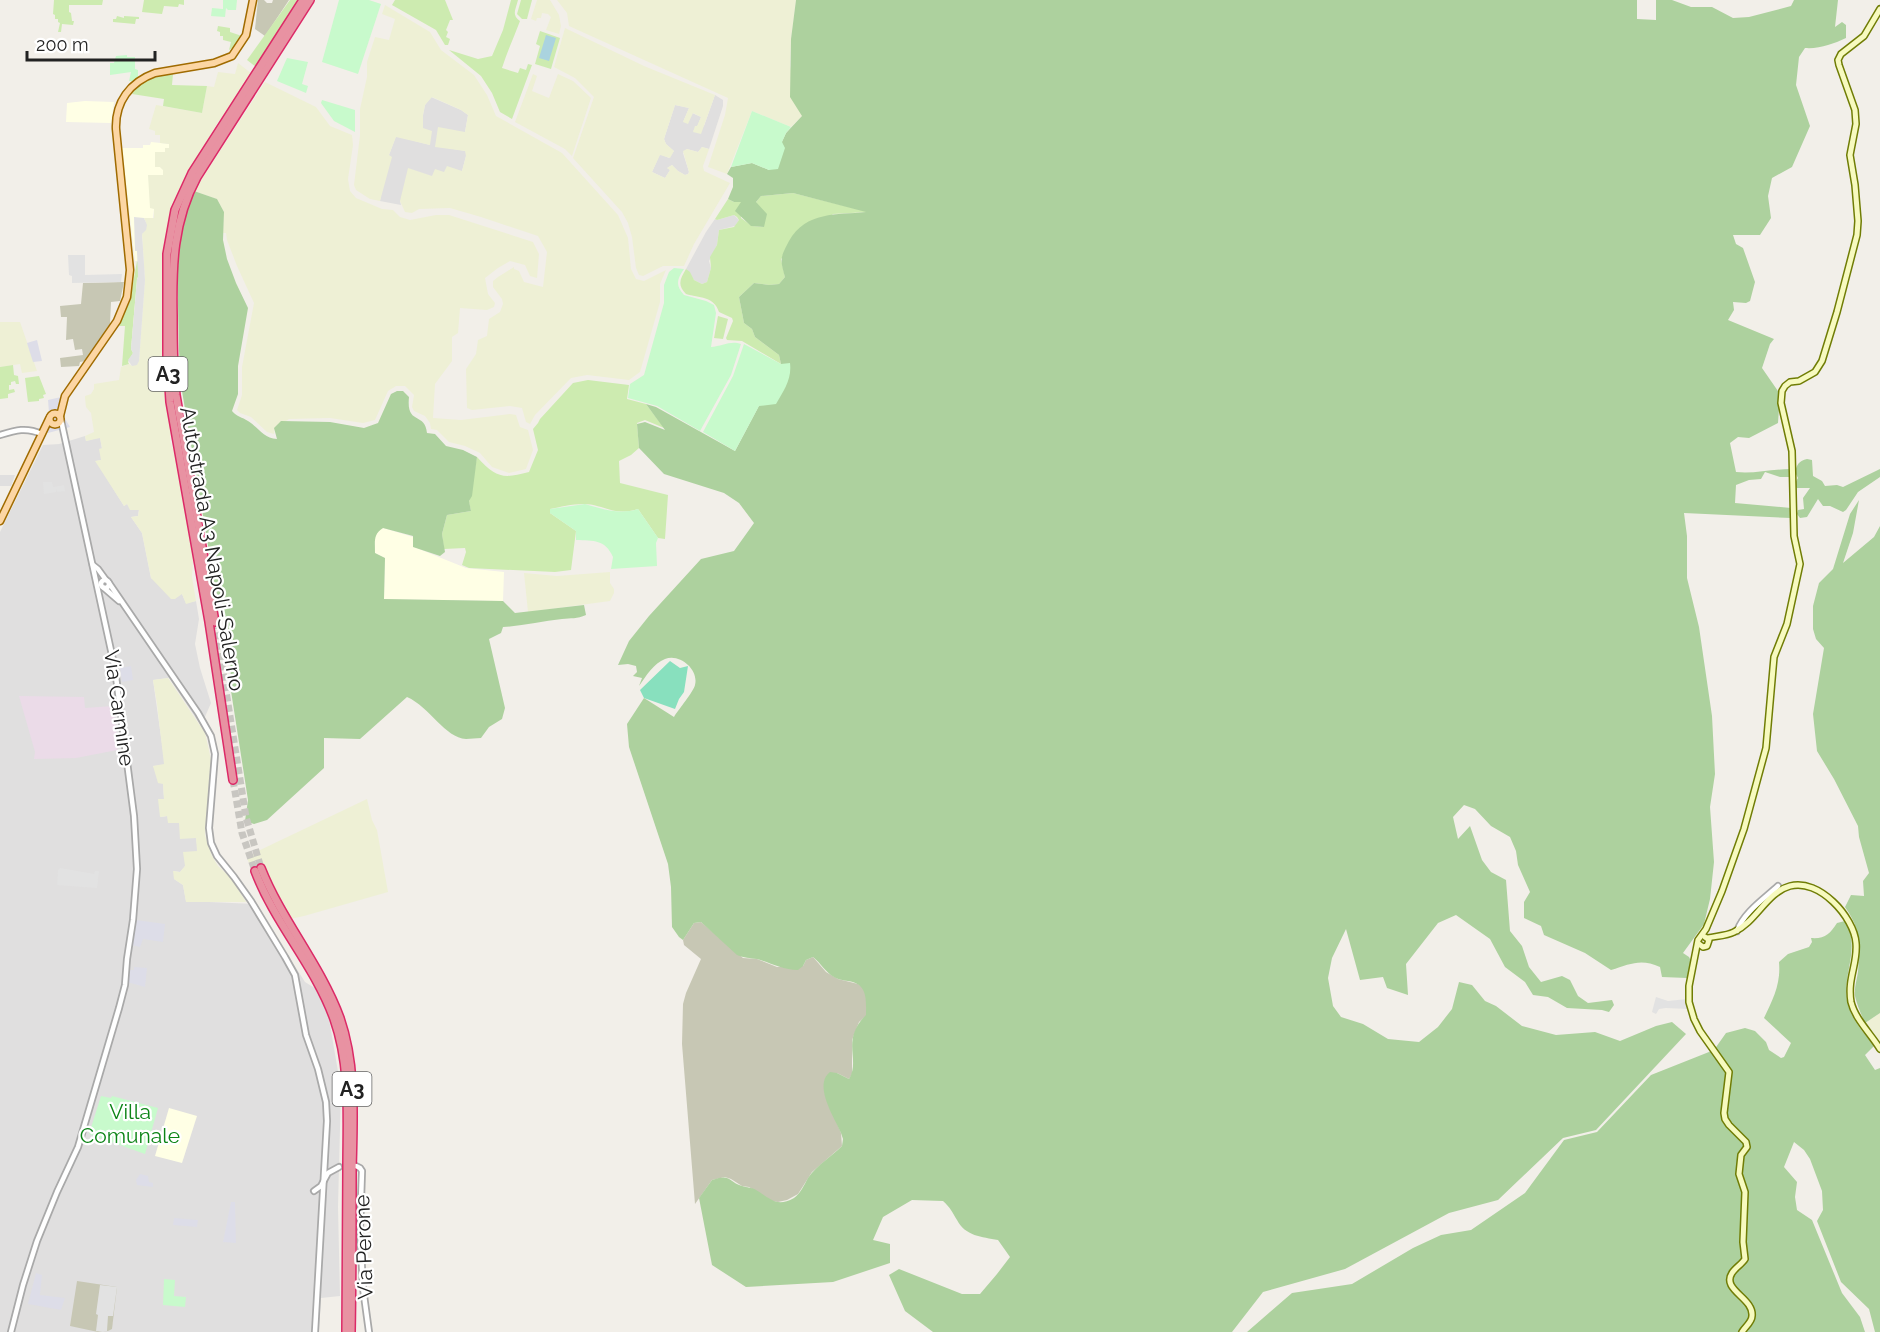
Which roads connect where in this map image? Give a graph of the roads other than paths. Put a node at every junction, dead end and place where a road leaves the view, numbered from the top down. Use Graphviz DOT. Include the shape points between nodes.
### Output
graph roads {
  1 [pos="253,0"];
  2 [pos="303,0"];
  3 [pos="310,0"];
  4 [pos="1880,9"];
  5 [pos="57,420"];
  6 [pos="42,434"];
  7 [pos="0,435"];
  8 [pos="0,521"];
  9 [pos="93,565"];
  10 [pos="108,582"];
  11 [pos="103,589"];
  12 [pos="101,599"];
  13 [pos="123,605"];
  14 [pos="215,622"];
  15 [pos="232,780"];
  16 [pos="1778,886"];
  17 [pos="1737,931"];
  18 [pos="1724,935"];
  19 [pos="1705,938"];
  20 [pos="1704,946"];
  21 [pos="1880,1048"];
  22 [pos="326,1164"];
  23 [pos="356,1166"];
  24 [pos="333,1168"];
  25 [pos="325,1170"];
  26 [pos="325,1178"];
  27 [pos="314,1191"];
  28 [pos="324,1192"];
  29 [pos="323,1202"];
  30 [pos="11,1332"];
  31 [pos="315,1332"];
  32 [pos="346,1332"];
  33 [pos="351,1332"];
  34 [pos="369,1332"];
  35 [pos="1743,1332"];
  1 -- 5 [label="main road" via="246,35 232,56 214,63 155,72 131,87 121,101 116,129 130,270 128,289 117,321 54,408"];
  2 -- 15 [label="highway, Autostrada A3 Napoli-Salerno / A3" via="192,173 175,210 167,254 170,402"];
  3 -- 14 [label="highway, Autostrada A3 Napoli-Salerno / A3" via="196,177 175,238 172,284 176,395"];
  4 -- 19 [label="main road" via="1864,36 1838,60 1855,110 1850,155 1857,235 1822,361 1815,372 1790,382 1782,391 1792,451 1794,536 1800,564 1774,657 1766,748 1744,829"];
  5 -- 6 [label="main road"];
  5 -- 9 [label="street"];
  6 -- 7 [label="street" via="22,429"];
  6 -- 8 [label="main road"];
  9 -- 10 [label="street"];
  9 -- 11 [label="street"];
  10 -- 11 [label="street"];
  10 -- 13 [label="street"];
  11 -- 12 [label="street, Via Carmine"];
  11 -- 12 [label="street"];
  11 -- 13 [label="street"];
  12 -- 30 [label="street, Via Carmine" via="115,669 137,869 125,985 87,1120 37,1241"];
  13 -- 22 [label="street" via="211,736 215,754 209,836 217,856 251,901 294,975 306,1035 326,1102"];
  16 -- 17 [label="street" via="1746,915"];
  17 -- 18 [label="main road"];
  17 -- 21 [label="main road" via="1787,887 1815,887 1823,893 1846,918 1854,934 1857,948 1850,980 1852,1005"];
  18 -- 19 [label="main road"];
  18 -- 20 [label="main road"];
  19 -- 20 [label="main road" via="1709,942"];
  19 -- 20 [label="main road" via="1698,940"];
  20 -- 35 [label="main road" via="1690,979 1689,1002 1700,1031 1729,1072 1725,1119 1747,1147 1741,1155 1738,1174 1744,1192 1745,1259 1730,1280 1731,1286 1748,1301 1753,1315"];
  22 -- 24 [label="street"];
  22 -- 25 [label="street"];
  23 -- 34 [label="street, Via Perone" via="362,1171 360,1229"];
  24 -- 25 [label="street, Via Perone"];
  24 -- 26 [label="street, Via Perone" via="342,1166"];
  25 -- 26 [label="street"];
  26 -- 27 [label="street"];
  26 -- 28 [label="street"];
  27 -- 28 [label="street"];
  27 -- 29 [label="street"];
  28 -- 29 [label="street"];
  29 -- 31 [label="street"];
  32 -- 33 [label="highway, A3" via="347,1096 343,1051 319,985 268,900 258,870 332,998 348,1046 353,1109"];
}
